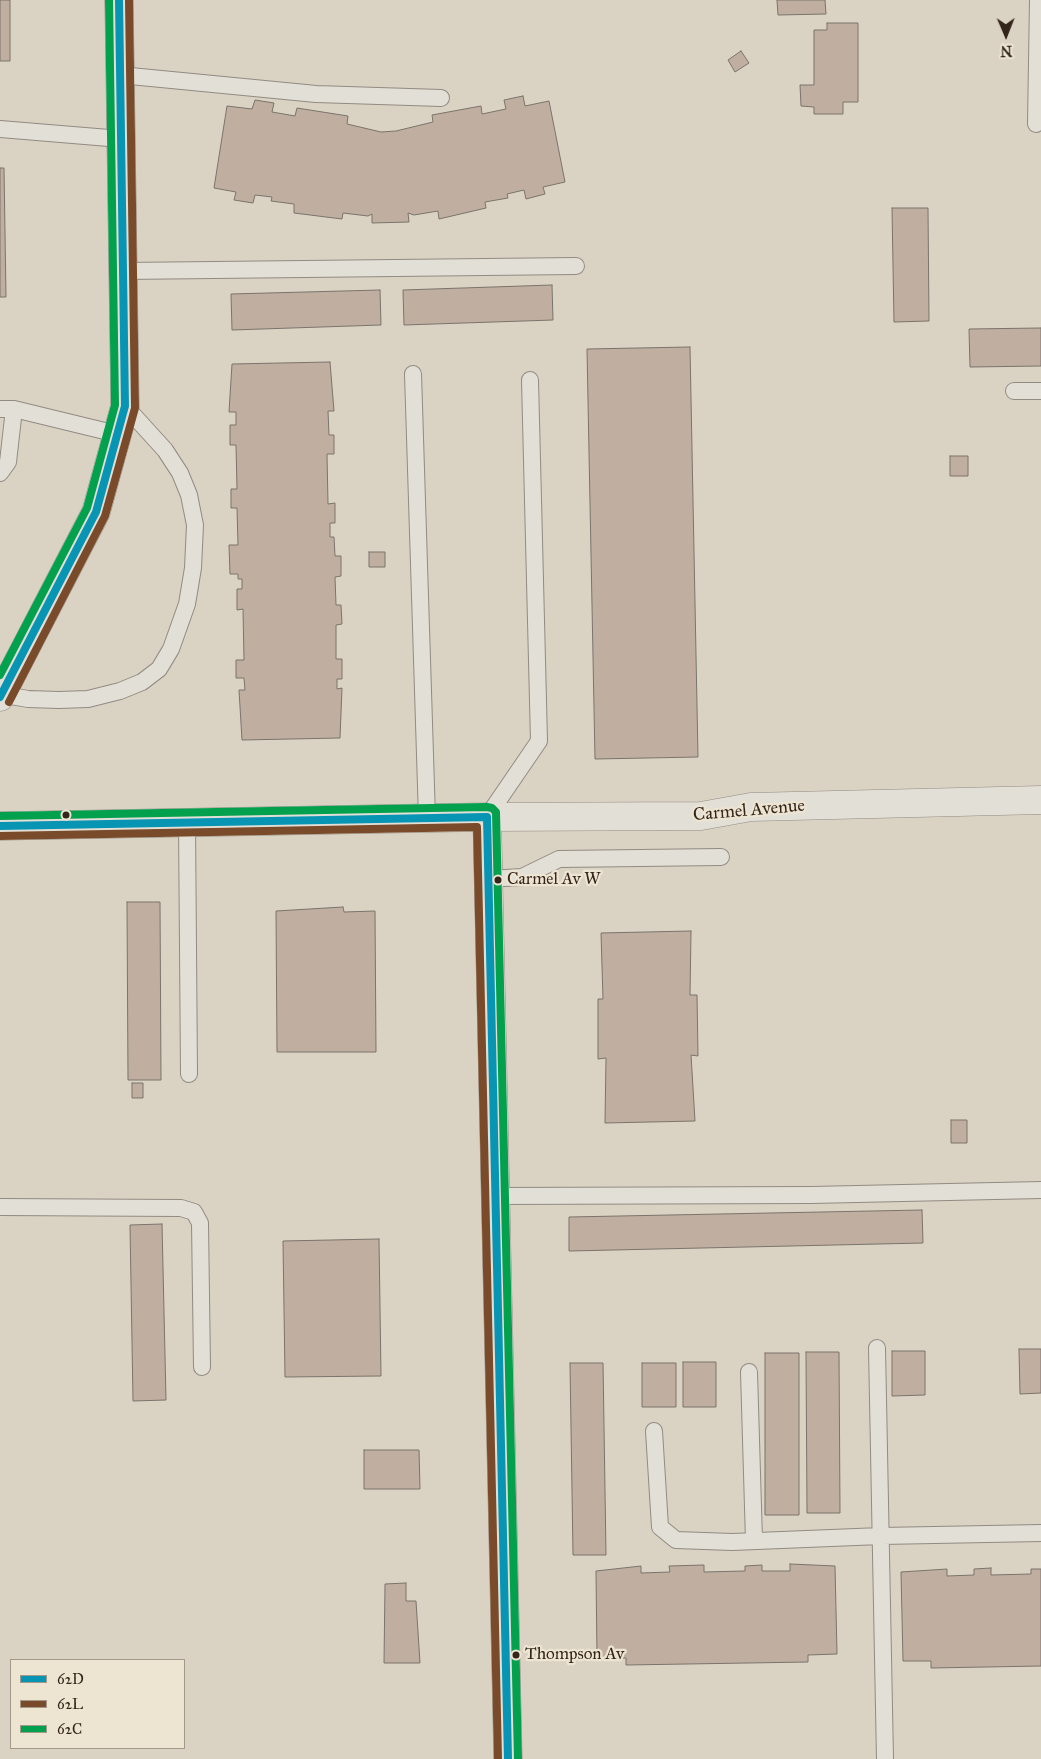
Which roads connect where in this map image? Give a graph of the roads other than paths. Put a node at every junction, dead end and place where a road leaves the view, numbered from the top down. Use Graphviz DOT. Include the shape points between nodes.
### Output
graph roads {
  1 [pos="119,0"];
  2 [pos="1038,0"];
  3 [pos="120,75"];
  4 [pos="441,98"];
  5 [pos="1036,124"];
  6 [pos="0,129"];
  7 [pos="121,140"];
  8 [pos="576,266"];
  9 [pos="123,271"];
  10 [pos="414,374"];
  11 [pos="530,380"];
  12 [pos="1014,391"];
  13 [pos="1041,391"];
  14 [pos="125,406"];
  15 [pos="7,409"];
  16 [pos="117,434"];
  17 [pos="0,473"];
  18 [pos="0,696"];
  19 [pos="1041,800"];
  20 [pos="487,817"];
  21 [pos="426,818"];
  22 [pos="187,823"];
  23 [pos="0,826"];
  24 [pos="721,857"];
  25 [pos="488,879"];
  26 [pos="189,1074"];
  27 [pos="1041,1190"];
  28 [pos="495,1196"];
  29 [pos="0,1207"];
  30 [pos="877,1348"];
  31 [pos="202,1366"];
  32 [pos="749,1372"];
  33 [pos="654,1431"];
  34 [pos="1041,1533"];
  35 [pos="881,1536"];
  36 [pos="754,1541"];
  37 [pos="508,1759"];
  38 [pos="885,1759"];
  1 -- 3 [label="street"];
  2 -- 5 [label="lane"];
  3 -- 4 [label="lane" via="316,94"];
  3 -- 7 [label="street"];
  6 -- 7 [label="lane"];
  7 -- 9 [label="street"];
  8 -- 9 [label="lane"];
  9 -- 14 [label="street"];
  10 -- 21 [label="lane"];
  11 -- 20 [label="lane" via="539,741"];
  12 -- 13 [label="lane"];
  14 -- 16 [label="street"];
  14 -- 18 [label="lane" via="165,450 180,473 195,524 194,568 187,604 171,649 159,669 142,682 120,691 88,699"];
  15 -- 16 [label="lane"];
  15 -- 17 [label="lane" via="8,462"];
  16 -- 18 [label="street" via="96,512"];
  19 -- 20 [label="street, Carmel Avenue" via="751,807 701,816"];
  20 -- 21 [label="street, Carmel Avenue"];
  20 -- 25 [label="street"];
  21 -- 22 [label="street, Carmel Avenue"];
  22 -- 23 [label="street, Carmel Avenue"];
  22 -- 26 [label="lane"];
  24 -- 25 [label="lane" via="559,859 522,877"];
  25 -- 28 [label="street"];
  27 -- 28 [label="lane"];
  28 -- 37 [label="street"];
  29 -- 31 [label="lane" via="182,1208 194,1212 200,1223"];
  30 -- 35 [label="lane"];
  32 -- 36 [label="lane"];
  33 -- 36 [label="lane" via="660,1527 676,1540"];
  34 -- 35 [label="lane"];
  35 -- 36 [label="lane"];
  35 -- 38 [label="lane"];
}
